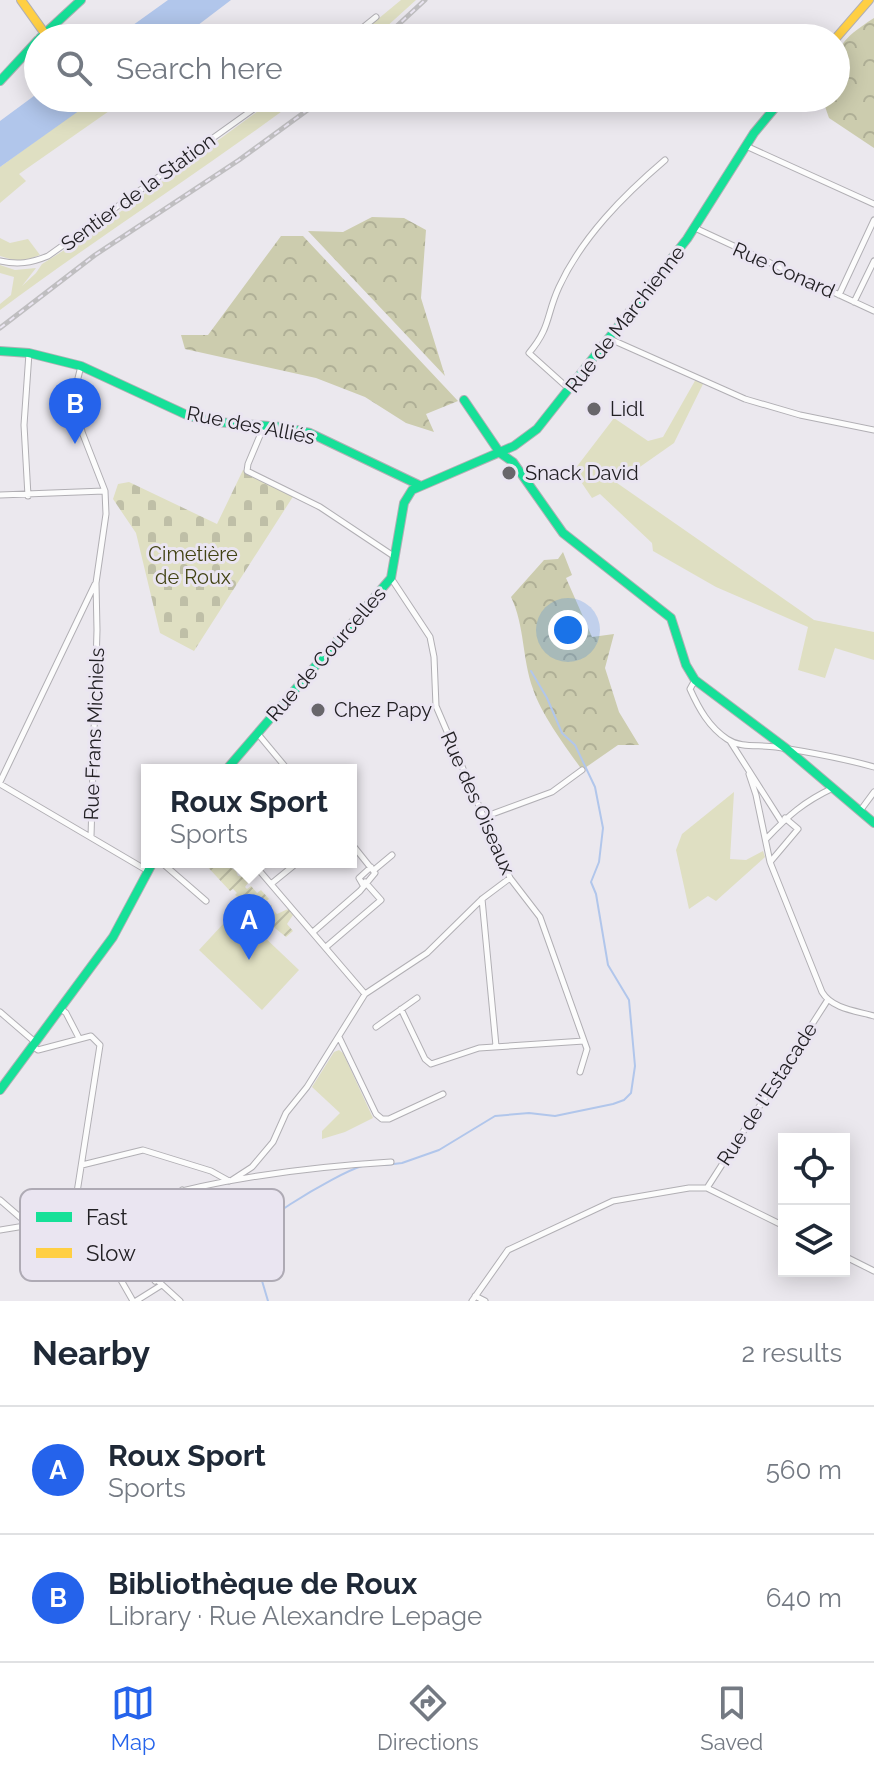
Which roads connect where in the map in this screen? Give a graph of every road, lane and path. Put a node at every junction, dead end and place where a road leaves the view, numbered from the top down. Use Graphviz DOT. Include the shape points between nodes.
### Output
graph roads {
  1 [pos="21,0"];
  2 [pos="81,0"];
  3 [pos="869,0"];
  4 [pos="376,17"];
  5 [pos="35,24"];
  6 [pos="57,24"];
  7 [pos="367,24"];
  8 [pos="848,24"];
  9 [pos="24,57"];
  10 [pos="0,81"];
  11 [pos="249,112"];
  12 [pos="772,112"];
  13 [pos="746,146"];
  14 [pos="665,160"];
  15 [pos="874,204"];
  16 [pos="874,220"];
  17 [pos="695,228"];
  18 [pos="0,261"];
  19 [pos="874,261"];
  20 [pos="839,295"];
  21 [pos="854,302"];
  22 [pos="874,311"];
  23 [pos="610,339"];
  24 [pos="0,351"];
  25 [pos="29,353"];
  26 [pos="81,366"];
  27 [pos="570,390"];
  28 [pos="464,400"];
  29 [pos="264,426"];
  30 [pos="874,430"];
  31 [pos="500,453"];
  32 [pos="419,485"];
  33 [pos="105,491"];
  34 [pos="0,495"];
  35 [pos="28,496"];
  36 [pos="396,558"];
  37 [pos="391,578"];
  38 [pos="96,583"];
  39 [pos="695,680"];
  40 [pos="258,734"];
  41 [pos="729,741"];
  42 [pos="787,749"];
  43 [pos="231,764"];
  44 [pos="283,764"];
  45 [pos="874,767"];
  46 [pos="582,770"];
  47 [pos="749,774"];
  48 [pos="0,783"];
  49 [pos="833,788"];
  50 [pos="874,792"];
  51 [pos="860,811"];
  52 [pos="484,817"];
  53 [pos="783,819"];
  54 [pos="874,823"];
  55 [pos="91,837"];
  56 [pos="765,839"];
  57 [pos="357,850"];
  58 [pos="392,855"];
  59 [pos="770,862"];
  60 [pos="141,867"];
  61 [pos="143,868"];
  62 [pos="150,868"];
  63 [pos="168,868"];
  64 [pos="257,868"];
  65 [pos="291,868"];
  66 [pos="373,870"];
  67 [pos="148,871"];
  68 [pos="510,878"];
  69 [pos="271,884"];
  70 [pos="364,884"];
  71 [pos="482,899"];
  72 [pos="206,901"];
  73 [pos="313,932"];
  74 [pos="326,947"];
  75 [pos="365,994"];
  76 [pos="417,998"];
  77 [pos="827,1001"];
  78 [pos="60,1008"];
  79 [pos="401,1009"];
  80 [pos="0,1012"];
  81 [pos="874,1016"];
  82 [pos="376,1027"];
  83 [pos="339,1036"];
  84 [pos="79,1038"];
  85 [pos="584,1041"];
  86 [pos="34,1044"];
  87 [pos="496,1046"];
  88 [pos="580,1072"];
  89 [pos="0,1090"];
  90 [pos="443,1094"];
  91 [pos="391,1162"];
  92 [pos="82,1165"];
  93 [pos="231,1181"];
  94 [pos="707,1188"];
  95 [pos="78,1189"];
  96 [pos="187,1189"];
  97 [pos="0,1200"];
  98 [pos="20,1217"];
  99 [pos="778,1223"];
  100 [pos="20,1227"];
  101 [pos="0,1230"];
  102 [pos="850,1259"];
  103 [pos="874,1271"];
  104 [pos="122,1281"];
  105 [pos="158,1283"];
  106 [pos="473,1299"];
  107 [pos="134,1301"];
  108 [pos="180,1301"];
  109 [pos="485,1301"];
  1 -- 5 [label="main road"];
  2 -- 6 [label="main road"];
  3 -- 8 [label="main road"];
  4 -- 7 [label="street"];
  9 -- 10 [label="main road"];
  11 -- 18 [label="street, Sentier de la Station" via="48,256 24,263"];
  12 -- 13 [label="main road, Rue de Marchienne"];
  13 -- 15 [label="street"];
  13 -- 17 [label="main road, Rue de Marchienne"];
  14 -- 27 [label="street" via="588,240 529,353"];
  16 -- 20 [label="street"];
  17 -- 20 [label="street, Rue Conard"];
  17 -- 23 [label="main road, Rue de Marchienne"];
  19 -- 21 [label="street"];
  20 -- 21 [label="street, Rue Conard"];
  21 -- 22 [label="street, Rue Conard"];
  23 -- 27 [label="main road, Rue de Marchienne"];
  23 -- 30 [label="street" via="745,399"];
  24 -- 25 [label="main road, Rue des Alliés"];
  25 -- 26 [label="main road, Rue des Alliés"];
  25 -- 35 [label="street" via="24,425"];
  26 -- 29 [label="main road, Rue des Alliés" via="189,416"];
  26 -- 33 [label="street" via="76,386 82,432"];
  27 -- 31 [label="main road, Rue de Marchienne" via="537,429"];
  28 -- 31 [label="main road"];
  29 -- 32 [label="main road, Rue des Alliés" via="302,430"];
  29 -- 36 [label="street" via="247,471 320,507"];
  31 -- 32 [label="main road, Rue de Marchienne"];
  31 -- 39 [label="main road" via="513,462 563,533 671,618 686,669"];
  32 -- 36 [label="main road, Rue de Courcelles" via="404,503"];
  33 -- 35 [label="street"];
  33 -- 38 [label="street"];
  34 -- 35 [label="street"];
  36 -- 37 [label="main road, Rue de Courcelles"];
  37 -- 40 [label="main road, Rue de Courcelles"];
  37 -- 52 [label="street, Rue des Oiseaux" via="430,637 436,706"];
  38 -- 48 [label="street"];
  38 -- 55 [label="street, Rue Frans Michiels"];
  39 -- 41 [label="street" via="690,689 699,708"];
  39 -- 42 [label="main road"];
  40 -- 43 [label="main road, Rue de Courcelles"];
  40 -- 44 [label="street"];
  41 -- 42 [label="street"];
  41 -- 47 [label="street"];
  42 -- 45 [label="street"];
  42 -- 49 [label="main road"];
  46 -- 52 [label="street" via="552,792"];
  47 -- 53 [label="street"];
  47 -- 56 [label="street"];
  48 -- 55 [label="street"];
  49 -- 51 [label="main road"];
  49 -- 53 [label="street"];
  50 -- 51 [label="street"];
  51 -- 54 [label="main road"];
  52 -- 68 [label="street, Rue des Oiseaux"];
  53 -- 56 [label="street"];
  53 -- 59 [label="street" via="798,829"];
  55 -- 60 [label="street"];
  56 -- 59 [label="street"];
  57 -- 66 [label="street"];
  58 -- 66 [label="street"];
  59 -- 77 [label="street"];
  61 -- 67 [label="street"];
  62 -- 67 [label="main road"];
  63 -- 72 [label="street"];
  64 -- 69 [label="street"];
  65 -- 69 [label="street"];
  66 -- 70 [label="street" via="359,878"];
  67 -- 78 [label="main road" via="126,916"];
  68 -- 71 [label="street"];
  68 -- 85 [label="street, Rue des Oiseaux" via="540,917"];
  69 -- 73 [label="street"];
  70 -- 73 [label="street"];
  70 -- 74 [label="street" via="381,900"];
  71 -- 75 [label="street" via="427,953"];
  71 -- 87 [label="street"];
  73 -- 74 [label="street"];
  74 -- 75 [label="street"];
  75 -- 83 [label="street"];
  76 -- 79 [label="street"];
  77 -- 81 [label="street"];
  77 -- 94 [label="street, Rue de l'Estacade"];
  78 -- 84 [label="street"];
  78 -- 86 [label="main road"];
  79 -- 82 [label="street"];
  79 -- 87 [label="street" via="431,1064"];
  80 -- 86 [label="street"];
  83 -- 90 [label="street" via="382,1119"];
  83 -- 93 [label="street" via="286,1113 273,1142 252,1167"];
  84 -- 86 [label="street" via="38,1050"];
  84 -- 92 [label="street" via="97,1039 101,1053"];
  85 -- 87 [label="street"];
  85 -- 88 [label="street, Rue des Oiseaux" via="586,1057"];
  86 -- 89 [label="main road"];
  91 -- 93 [label="street" via="289,1170"];
  92 -- 93 [label="street" via="143,1150"];
  92 -- 95 [label="street"];
  93 -- 96 [label="street"];
  94 -- 99 [label="street"];
  94 -- 106 [label="street" via="613,1201 518,1243 499,1259"];
  97 -- 98 [label="street"];
  100 -- 101 [label="street"];
  102 -- 103 [label="street"];
  104 -- 107 [label="street"];
  105 -- 107 [label="street"];
  105 -- 108 [label="street"];
  106 -- 109 [label="street"];
}
